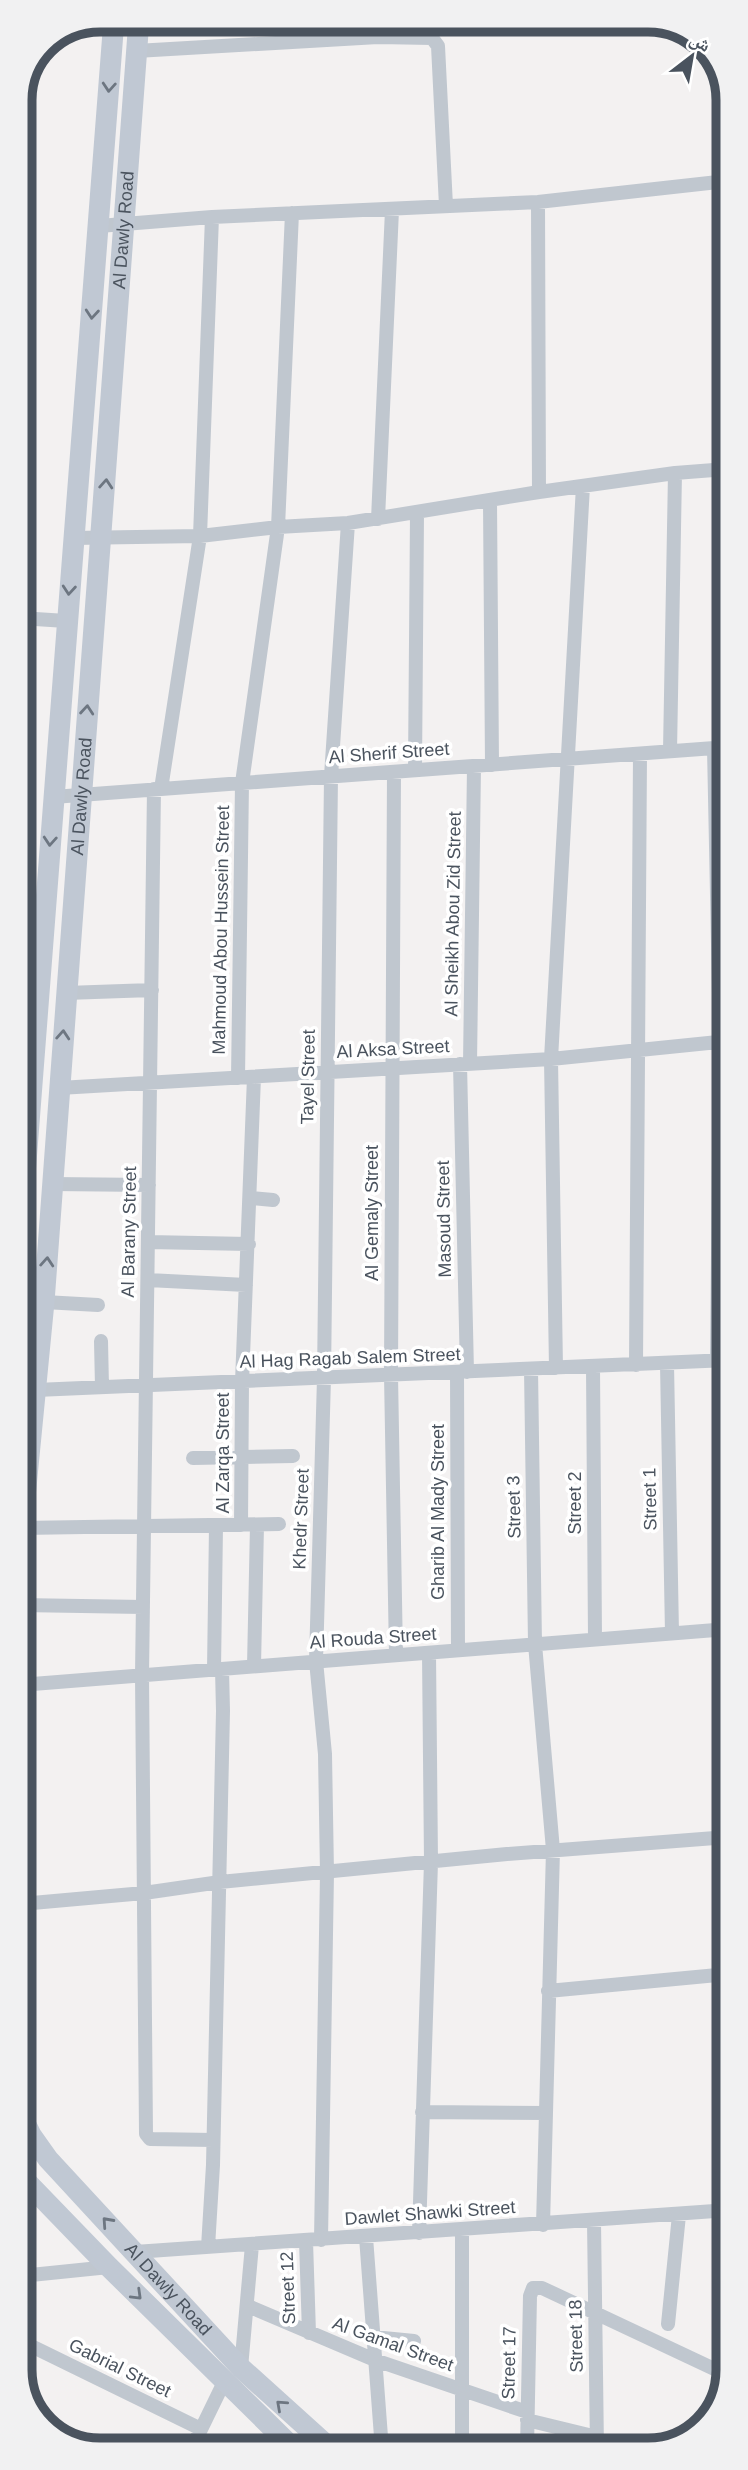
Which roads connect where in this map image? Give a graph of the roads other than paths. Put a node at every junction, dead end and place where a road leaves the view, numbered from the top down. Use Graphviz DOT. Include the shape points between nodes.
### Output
graph roads {
  1 [pos="113,32"];
  2 [pos="138,32"];
  3 [pos="136,51"];
  4 [pos="716,182"];
  5 [pos="538,202"];
  6 [pos="446,206"];
  7 [pos="392,210"];
  8 [pos="292,213"];
  9 [pos="212,217"];
  10 [pos="99,226"];
  11 [pos="125,226"];
  12 [pos="716,470"];
  13 [pos="676,473"];
  14 [pos="583,486"];
  15 [pos="538,492"];
  16 [pos="490,501"];
  17 [pos="417,514"];
  18 [pos="378,519"];
  19 [pos="348,523"];
  20 [pos="278,527"];
  21 [pos="200,536"];
  22 [pos="102,537"];
  23 [pos="73,538"];
  24 [pos="32,619"];
  25 [pos="66,621"];
  26 [pos="716,748"];
  27 [pos="670,751"];
  28 [pos="640,754"];
  29 [pos="566,759"];
  30 [pos="492,765"];
  31 [pos="474,766"];
  32 [pos="415,770"];
  33 [pos="394,772"];
  34 [pos="331,776"];
  35 [pos="242,783"];
  36 [pos="158,789"];
  37 [pos="80,795"];
  38 [pos="53,797"];
  39 [pos="32,989"];
  40 [pos="152,990"];
  41 [pos="66,993"];
  42 [pos="716,1042"];
  43 [pos="637,1050"];
  44 [pos="32,1059"];
  45 [pos="551,1059"];
  46 [pos="465,1064"];
  47 [pos="33,1067"];
  48 [pos="391,1069"];
  49 [pos="327,1072"];
  50 [pos="254,1077"];
  51 [pos="32,1078"];
  52 [pos="238,1078"];
  53 [pos="60,1079"];
  54 [pos="150,1083"];
  55 [pos="51,1184"];
  56 [pos="149,1185"];
  57 [pos="251,1198"];
  58 [pos="273,1200"];
  59 [pos="148,1242"];
  60 [pos="248,1244"];
  61 [pos="148,1280"];
  62 [pos="246,1285"];
  63 [pos="44,1301"];
  64 [pos="97,1305"];
  65 [pos="101,1341"];
  66 [pos="716,1360"];
  67 [pos="667,1364"];
  68 [pos="636,1365"];
  69 [pos="593,1367"];
  70 [pos="556,1368"];
  71 [pos="531,1369"];
  72 [pos="462,1372"];
  73 [pos="391,1375"];
  74 [pos="324,1378"];
  75 [pos="242,1382"];
  76 [pos="32,1384"];
  77 [pos="146,1386"];
  78 [pos="102,1387"];
  79 [pos="32,1398"];
  80 [pos="293,1456"];
  81 [pos="243,1457"];
  82 [pos="193,1458"];
  83 [pos="279,1524"];
  84 [pos="241,1525"];
  85 [pos="257,1525"];
  86 [pos="216,1526"];
  87 [pos="144,1527"];
  88 [pos="32,1528"];
  89 [pos="32,1605"];
  90 [pos="143,1607"];
  91 [pos="716,1630"];
  92 [pos="672,1633"];
  93 [pos="595,1639"];
  94 [pos="535,1644"];
  95 [pos="458,1650"];
  96 [pos="429,1653"];
  97 [pos="396,1655"];
  98 [pos="316,1661"];
  99 [pos="254,1667"];
  100 [pos="218,1669"];
  101 [pos="142,1675"];
  102 [pos="32,1684"];
  103 [pos="716,1838"];
  104 [pos="553,1850"];
  105 [pos="431,1862"];
  106 [pos="327,1873"];
  107 [pos="220,1882"];
  108 [pos="144,1893"];
  109 [pos="32,1903"];
  110 [pos="716,1976"];
  111 [pos="548,1991"];
  112 [pos="422,2112"];
  113 [pos="545,2113"];
  114 [pos="32,2136"];
  115 [pos="213,2140"];
  116 [pos="32,2187"];
  117 [pos="716,2211"];
  118 [pos="679,2215"];
  119 [pos="594,2221"];
  120 [pos="543,2225"];
  121 [pos="462,2230"];
  122 [pos="419,2233"];
  123 [pos="366,2237"];
  124 [pos="313,2240"];
  125 [pos="252,2245"];
  126 [pos="208,2247"];
  127 [pos="135,2252"];
  128 [pos="109,2267"];
  129 [pos="32,2275"];
  130 [pos="248,2306"];
  131 [pos="596,2313"];
  132 [pos="668,2324"];
  133 [pos="309,2333"];
  134 [pos="373,2337"];
  135 [pos="414,2342"];
  136 [pos="32,2347"];
  137 [pos="375,2360"];
  138 [pos="716,2370"];
  139 [pos="233,2374"];
  140 [pos="462,2390"];
  141 [pos="527,2416"];
  142 [pos="195,2438"];
  143 [pos="198,2438"];
  144 [pos="285,2438"];
  145 [pos="316,2438"];
  146 [pos="381,2438"];
  147 [pos="462,2438"];
  148 [pos="527,2438"];
  149 [pos="584,2438"];
  150 [pos="597,2438"];
  1 -- 10 [label="street, Al Dawly Road, one-way"];
  2 -- 3 [label="street, Al Dawly Road"];
  3 -- 6 [label="street" via="432,38 438,46"];
  3 -- 11 [label="street, Al Dawly Road"];
  4 -- 5 [label="street"];
  5 -- 6 [label="street"];
  5 -- 15 [label="street"];
  6 -- 7 [label="street"];
  7 -- 8 [label="street"];
  7 -- 18 [label="street"];
  8 -- 9 [label="street"];
  8 -- 20 [label="street, Mahmoud Abou Hussein Street"];
  9 -- 11 [label="street"];
  9 -- 21 [label="street, Al Barany Street"];
  10 -- 11 [label="street"];
  10 -- 23 [label="street, Al Dawly Road, one-way"];
  22 -- 11 [label="street, Al Dawly Road, one-way"];
  12 -- 13 [label="street"];
  13 -- 14 [label="street"];
  13 -- 27 [label="street"];
  14 -- 15 [label="street"];
  14 -- 29 [label="street"];
  15 -- 16 [label="street"];
  16 -- 17 [label="street"];
  16 -- 30 [label="street"];
  17 -- 18 [label="street"];
  17 -- 32 [label="street"];
  18 -- 19 [label="street"];
  19 -- 20 [label="street"];
  19 -- 34 [label="street, Tayel Street"];
  20 -- 21 [label="street"];
  20 -- 35 [label="street, Mahmoud Abou Hussein Street"];
  21 -- 22 [label="street"];
  21 -- 36 [label="street, Al Barany Street"];
  22 -- 23 [label="street"];
  37 -- 22 [label="street, Al Dawly Road, one-way"];
  23 -- 25 [label="street, Al Dawly Road, one-way"];
  24 -- 25 [label="street"];
  25 -- 38 [label="street, Al Dawly Road"];
  26 -- 27 [label="street, Al Sherif Street"];
  27 -- 28 [label="street, Al Sherif Street"];
  28 -- 29 [label="street, Al Sherif Street"];
  28 -- 43 [label="street"];
  29 -- 30 [label="street, Al Sherif Street"];
  29 -- 45 [label="street"];
  30 -- 31 [label="street, Al Sherif Street"];
  31 -- 32 [label="street, Al Sherif Street"];
  31 -- 46 [label="street, Al Sheikh Abou Zid Street"];
  32 -- 33 [label="street, Al Sherif Street"];
  33 -- 34 [label="street, Al Sherif Street"];
  33 -- 48 [label="street, Al Gemaly Street"];
  34 -- 35 [label="street, Al Sherif Street"];
  34 -- 49 [label="street, Tayel Street"];
  35 -- 36 [label="street, Al Sherif Street"];
  35 -- 52 [label="street, Mahmoud Abou Hussein Street"];
  36 -- 37 [label="street, Al Sherif Street"];
  36 -- 40 [label="street, Al Barany Street"];
  37 -- 38 [label="street, Al Sherif Street"];
  37 -- 41 [label="street, Al Dawly Road"];
  38 -- 39 [label="street, Al Dawly Road, one-way"];
  40 -- 41 [label="street"];
  40 -- 54 [label="street, Al Barany Street"];
  53 -- 41 [label="street, Al Dawly Road, one-way"];
  42 -- 43 [label="street, Al Aksa Street"];
  43 -- 45 [label="street, Al Aksa Street"];
  43 -- 68 [label="street"];
  44 -- 47 [label="street, Al Dawly Road"];
  45 -- 46 [label="street, Al Aksa Street"];
  45 -- 70 [label="street"];
  46 -- 48 [label="street, Al Aksa Street"];
  46 -- 72 [label="street, Masoud Street"];
  47 -- 51 [label="street, Al Dawly Road"];
  47 -- 53 [label="street"];
  48 -- 49 [label="street, Al Aksa Street"];
  48 -- 73 [label="street, Al Gemaly Street"];
  49 -- 50 [label="street, Al Aksa Street"];
  49 -- 74 [label="street, Tayel Street"];
  50 -- 52 [label="street, Al Aksa Street"];
  50 -- 57 [label="street"];
  52 -- 54 [label="street, Al Aksa Street"];
  53 -- 54 [label="street, Al Aksa Street"];
  53 -- 55 [label="street, Al Dawly Road"];
  54 -- 56 [label="street, Al Barany Street"];
  55 -- 56 [label="street"];
  63 -- 55 [label="street, Al Dawly Road, one-way"];
  56 -- 59 [label="street, Al Barany Street"];
  57 -- 58 [label="street"];
  57 -- 60 [label="street"];
  59 -- 60 [label="street"];
  59 -- 61 [label="street, Al Barany Street"];
  60 -- 62 [label="street"];
  61 -- 62 [label="street"];
  61 -- 77 [label="street, Al Barany Street"];
  62 -- 75 [label="street"];
  63 -- 64 [label="street"];
  63 -- 76 [label="street, Al Dawly Road"];
  65 -- 78 [label="street"];
  66 -- 67 [label="street, Al Hag Ragab Salem Street"];
  67 -- 68 [label="street, Al Hag Ragab Salem Street"];
  67 -- 92 [label="street, Street 1"];
  68 -- 69 [label="street, Al Hag Ragab Salem Street"];
  69 -- 70 [label="street, Al Hag Ragab Salem Street"];
  69 -- 93 [label="street, Street 2"];
  70 -- 71 [label="street, Al Hag Ragab Salem Street"];
  71 -- 72 [label="street, Al Hag Ragab Salem Street"];
  71 -- 94 [label="street, Street 3"];
  72 -- 73 [label="street, Al Hag Ragab Salem Street"];
  72 -- 95 [label="street, Gharib Al Mady Street"];
  73 -- 74 [label="street, Al Hag Ragab Salem Street"];
  73 -- 97 [label="street, Al Gemaly Street"];
  74 -- 75 [label="street, Al Hag Ragab Salem Street"];
  74 -- 98 [label="street, Khedr Street"];
  75 -- 77 [label="street, Al Hag Ragab Salem Street"];
  75 -- 81 [label="street, Al Zarqa Street"];
  77 -- 78 [label="street, Al Hag Ragab Salem Street"];
  77 -- 87 [label="street, Al Barany Street"];
  78 -- 79 [label="street, Al Hag Ragab Salem Street"];
  80 -- 81 [label="street"];
  81 -- 82 [label="street"];
  81 -- 84 [label="street, Al Zarqa Street"];
  83 -- 85 [label="street"];
  84 -- 85 [label="street"];
  84 -- 86 [label="street"];
  85 -- 99 [label="street"];
  86 -- 87 [label="street"];
  86 -- 100 [label="street"];
  87 -- 88 [label="street"];
  87 -- 90 [label="street, Al Barany Street"];
  89 -- 90 [label="street"];
  90 -- 101 [label="street, Al Barany Street"];
  91 -- 92 [label="street, Al Rouda Street"];
  92 -- 93 [label="street, Al Rouda Street"];
  93 -- 94 [label="street, Al Rouda Street"];
  94 -- 95 [label="street, Al Rouda Street"];
  94 -- 104 [label="street, Street 3"];
  95 -- 96 [label="street, Al Rouda Street"];
  96 -- 97 [label="street, Al Rouda Street"];
  96 -- 105 [label="street"];
  97 -- 98 [label="street, Al Rouda Street"];
  98 -- 99 [label="street, Al Rouda Street"];
  98 -- 106 [label="street, Khedr Street" via="325,1754"];
  99 -- 100 [label="street, Al Rouda Street"];
  100 -- 101 [label="street, Al Rouda Street"];
  100 -- 107 [label="street" via="223,1712"];
  101 -- 102 [label="street, Al Rouda Street"];
  101 -- 108 [label="street, Al Barany Street"];
  103 -- 104 [label="street"];
  104 -- 105 [label="street"];
  104 -- 111 [label="street, Street 3"];
  105 -- 106 [label="street"];
  105 -- 112 [label="street"];
  106 -- 107 [label="street"];
  106 -- 124 [label="street, Street 12"];
  107 -- 108 [label="street"];
  107 -- 115 [label="street"];
  108 -- 109 [label="street"];
  108 -- 115 [label="street, Al Barany Street" via="146,2134 150,2138"];
  110 -- 111 [label="street"];
  111 -- 113 [label="street, Street 3"];
  112 -- 113 [label="street"];
  112 -- 122 [label="street"];
  113 -- 120 [label="street, Street 3"];
  127 -- 114 [label="street, Al Dawly Road, one-way"];
  115 -- 126 [label="street"];
  116 -- 128 [label="street, Al Dawly Road"];
  117 -- 118 [label="street, Dawlet Shawki Street"];
  118 -- 119 [label="street, Dawlet Shawki Street"];
  118 -- 132 [label="street"];
  119 -- 120 [label="street, Dawlet Shawki Street"];
  119 -- 131 [label="street, Street 18"];
  120 -- 121 [label="street, Dawlet Shawki Street"];
  121 -- 122 [label="street, Dawlet Shawki Street"];
  121 -- 140 [label="street"];
  122 -- 123 [label="street, Dawlet Shawki Street"];
  123 -- 124 [label="street, Dawlet Shawki Street"];
  123 -- 134 [label="street"];
  124 -- 125 [label="street, Dawlet Shawki Street"];
  124 -- 133 [label="street, Street 12"];
  125 -- 126 [label="street, Dawlet Shawki Street"];
  125 -- 130 [label="street"];
  126 -- 127 [label="street, Dawlet Shawki Street"];
  127 -- 139 [label="street, Al Dawly Road"];
  128 -- 129 [label="street"];
  128 -- 139 [label="street, Al Dawly Road, one-way"];
  130 -- 133 [label="street, Al Gamal Street"];
  130 -- 139 [label="street"];
  131 -- 138 [label="street"];
  131 -- 141 [label="street, Street 17" via="542,2288 530,2291"];
  131 -- 150 [label="street, Street 18"];
  133 -- 137 [label="street, Al Gamal Street"];
  134 -- 135 [label="street"];
  134 -- 137 [label="street"];
  136 -- 142 [label="street, Gabrial Street"];
  137 -- 140 [label="street, Al Gamal Street"];
  137 -- 146 [label="street"];
  139 -- 143 [label="street"];
  139 -- 144 [label="street, Al Dawly Road"];
  145 -- 139 [label="street, Al Dawly Road, one-way"];
  140 -- 141 [label="street, Al Gamal Street"];
  140 -- 147 [label="street"];
  141 -- 148 [label="street, Street 17"];
  141 -- 149 [label="street, Al Gamal Street"];
}
